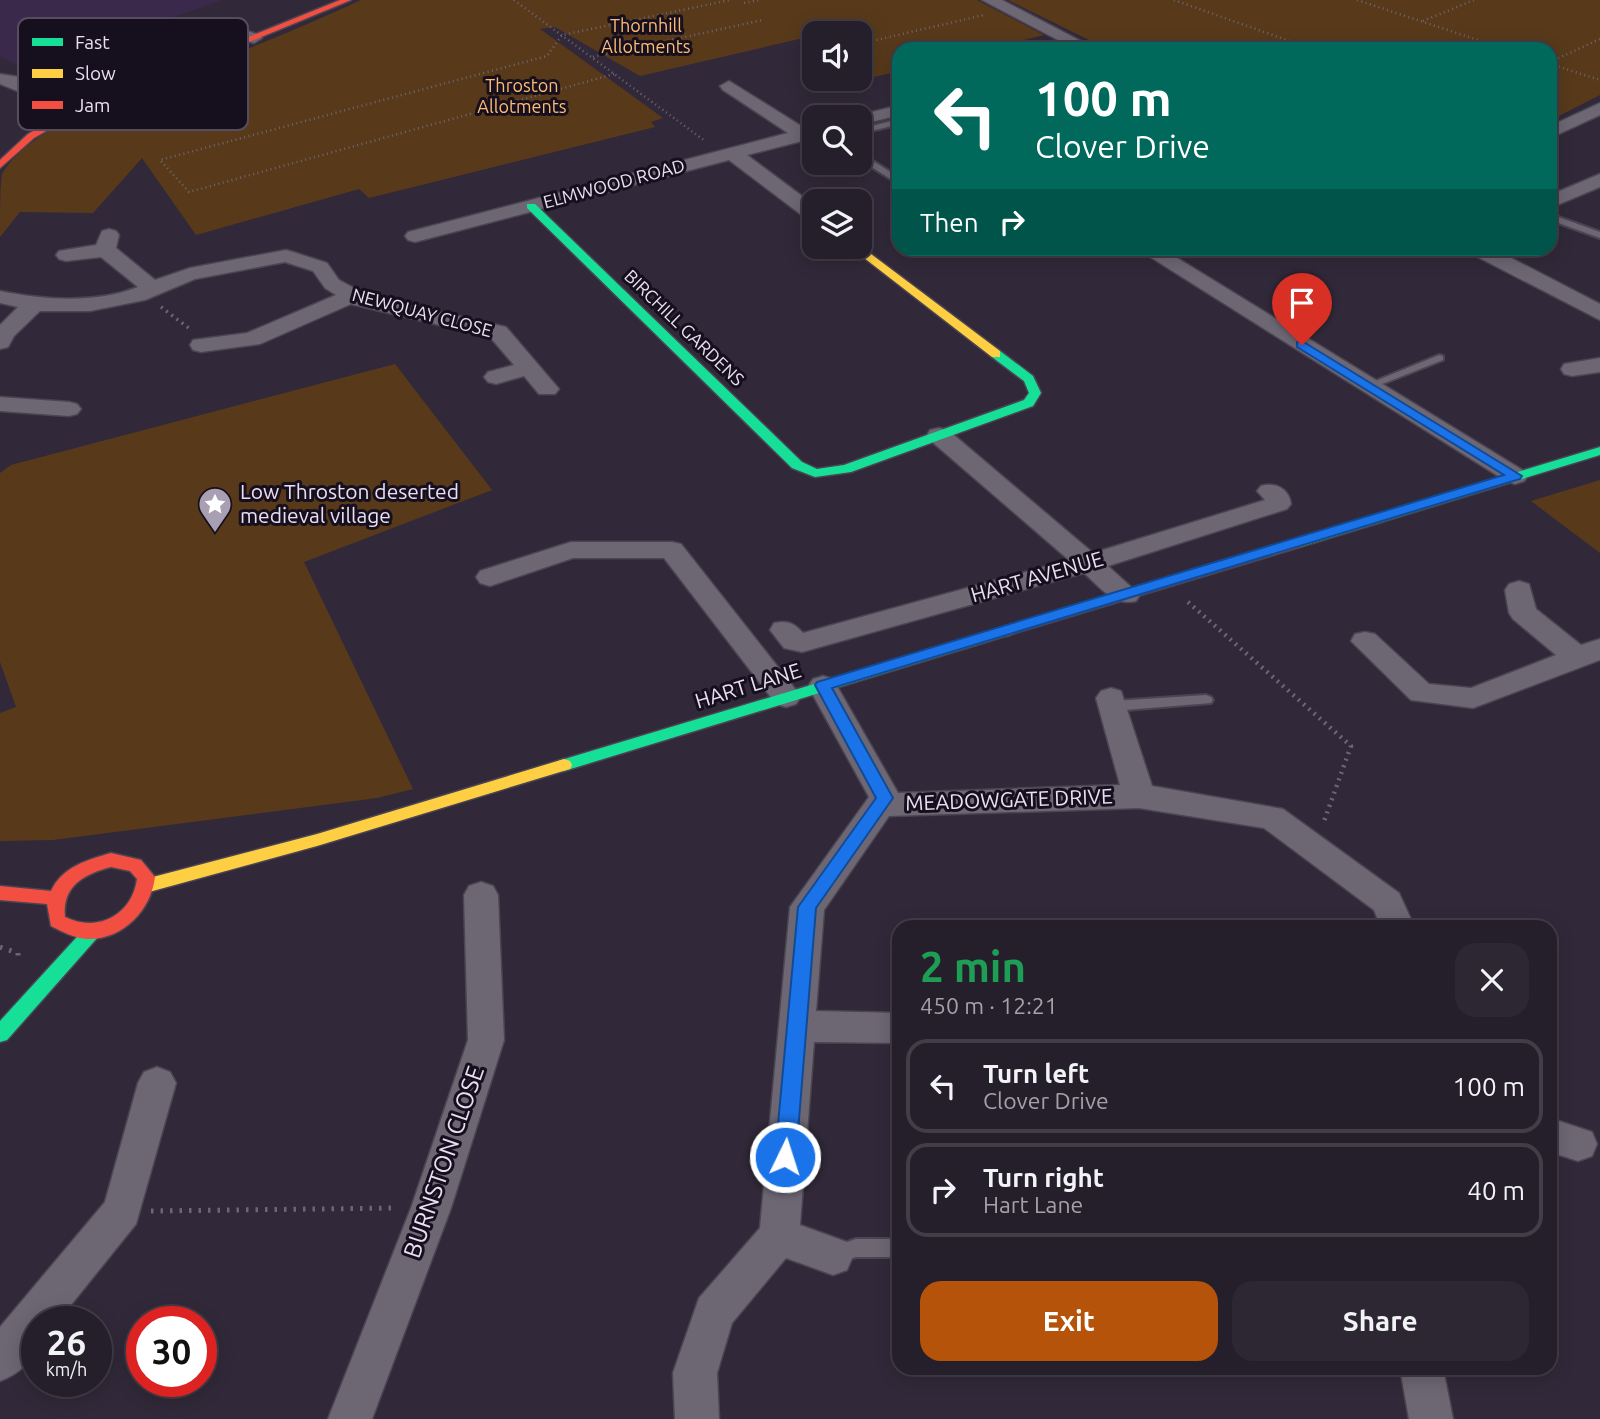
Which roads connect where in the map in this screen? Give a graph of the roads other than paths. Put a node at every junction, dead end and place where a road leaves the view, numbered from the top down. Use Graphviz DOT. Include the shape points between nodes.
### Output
graph roads {
  1 [pos="347,0"];
  2 [pos="990,0"];
  3 [pos="248,36"];
  4 [pos="254,38"];
  5 [pos="248,40"];
  6 [pos="1073,42"];
  7 [pos="729,86"];
  8 [pos="1600,108"];
  9 [pos="892,112"];
  10 [pos="872,117"];
  11 [pos="892,123"];
  12 [pos="872,129"];
  13 [pos="41,130"];
  14 [pos="802,130"];
  15 [pos="1557,130"];
  16 [pos="802,136"];
  17 [pos="729,154"];
  18 [pos="872,164"];
  19 [pos="0,165"];
  20 [pos="892,177"];
  21 [pos="1600,180"];
  22 [pos="1557,199"];
  23 [pos="531,206"];
  24 [pos="802,206"];
  25 [pos="1557,220"];
  26 [pos="1600,235"];
  27 [pos="415,236"];
  28 [pos="307,238"];
  29 [pos="66,254"];
  30 [pos="286,256"];
  31 [pos="1159,256"];
  32 [pos="1490,256"];
  33 [pos="871,259"];
  34 [pos="147,290"];
  35 [pos="352,296"];
  36 [pos="0,297"];
  37 [pos="34,304"];
  38 [pos="1600,313"];
  39 [pos="0,342"];
  40 [pos="206,345"];
  41 [pos="1438,358"];
  42 [pos="1600,365"];
  43 [pos="529,368"];
  44 [pos="1572,369"];
  45 [pos="496,377"];
  46 [pos="1368,386"];
  47 [pos="547,389"];
  48 [pos="0,404"];
  49 [pos="69,409"];
  50 [pos="939,435"];
  51 [pos="1600,451"];
  52 [pos="1515,476"];
  53 [pos="1270,491"];
  54 [pos="1088,563"];
  55 [pos="490,577"];
  56 [pos="1519,590"];
  57 [pos="1126,594"];
  58 [pos="784,630"];
  59 [pos="1365,641"];
  60 [pos="1588,653"];
  61 [pos="823,685"];
  62 [pos="786,697"];
  63 [pos="1206,700"];
  64 [pos="1112,702"];
  65 [pos="1139,796"];
  66 [pos="880,805"];
  67 [pos="149,885"];
  68 [pos="0,893"];
  69 [pos="481,895"];
  70 [pos="54,898"];
  71 [pos="1395,920"];
  72 [pos="92,932"];
  73 [pos="796,1026"];
  74 [pos="892,1028"];
  75 [pos="0,1034"];
  76 [pos="157,1083"];
  77 [pos="779,1236"];
  78 [pos="892,1248"];
  79 [pos="833,1256"];
  80 [pos="0,1360"];
  81 [pos="1422,1375"];
  82 [pos="350,1419"];
  83 [pos="696,1419"];
  84 [pos="1431,1419"];
  1 -- 4 [label="street"];
  2 -- 6 [label="street"];
  3 -- 4 [label="street"];
  4 -- 5 [label="street"];
  7 -- 14 [label="street"];
  8 -- 15 [label="street"];
  9 -- 10 [label="street"];
  11 -- 12 [label="lane"];
  13 -- 19 [label="street"];
  16 -- 17 [label="street, ELMWOOD ROAD"];
  17 -- 23 [label="street, ELMWOOD ROAD"];
  17 -- 24 [label="street"];
  18 -- 20 [label="lane"];
  21 -- 22 [label="street"];
  23 -- 27 [label="street, ELMWOOD ROAD"];
  23 -- 50 [label="street, BIRCHILL GARDENS" via="797,465 815,473 846,469"];
  25 -- 26 [label="lane"];
  28 -- 30 [label="street, NEWQUAY CLOSE"];
  29 -- 34 [label="street" via="107,243"];
  30 -- 34 [label="street, NEWQUAY CLOSE" via="190,274"];
  30 -- 35 [label="street, NEWQUAY CLOSE" via="320,267 332,284"];
  31 -- 46 [label="street"];
  32 -- 38 [label="street"];
  33 -- 50 [label="street" via="1029,379 1035,393 1029,403"];
  34 -- 37 [label="street, NEWQUAY CLOSE" via="90,305"];
  35 -- 40 [label="street" via="237,349"];
  35 -- 43 [label="street, NEWQUAY CLOSE" via="498,332"];
  36 -- 37 [label="street, NEWQUAY CLOSE"];
  37 -- 39 [label="street"];
  41 -- 46 [label="lane"];
  42 -- 44 [label="street"];
  43 -- 45 [label="street"];
  43 -- 47 [label="street, NEWQUAY CLOSE"];
  46 -- 52 [label="street"];
  48 -- 49 [label="street" via="37,397"];
  50 -- 54 [label="street"];
  51 -- 52 [label="street, HART LANE"];
  52 -- 57 [label="street, HART LANE"];
  53 -- 54 [label="street, HART AVENUE" via="1278,504"];
  54 -- 57 [label="street"];
  54 -- 58 [label="street, HART AVENUE" via="802,643"];
  55 -- 62 [label="street" via="571,550 672,550"];
  56 -- 60 [label="street" via="1523,613"];
  57 -- 61 [label="street, HART LANE"];
  59 -- 60 [label="street" via="1421,693 1472,698"];
  61 -- 62 [label="street, HART LANE"];
  61 -- 66 [label="street" via="885,798"];
  62 -- 67 [label="street, HART LANE" via="317,840"];
  63 -- 64 [label="lane"];
  64 -- 65 [label="street, MEADOWGATE DRIVE"];
  65 -- 66 [label="street, MEADOWGATE DRIVE"];
  65 -- 71 [label="street, MEADOWGATE DRIVE" via="1272,817 1387,902"];
  66 -- 73 [label="street" via="807,907"];
  67 -- 70 [label="street" via="139,866 111,860 76,873"];
  67 -- 72 [label="street" via="138,909 126,919"];
  68 -- 70 [label="street"];
  69 -- 82 [label="street, BURNSTON CLOSE" via="486,1040 431,1208"];
  70 -- 72 [label="street" via="57,921 76,931"];
  72 -- 75 [label="street"];
  73 -- 74 [label="street"];
  73 -- 77 [label="street"];
  76 -- 80 [label="street" via="122,1211"];
  77 -- 79 [label="street"];
  77 -- 83 [label="street" via="714,1312 695,1373"];
  78 -- 79 [label="lane" via="856,1248"];
  81 -- 84 [label="street"];
}
